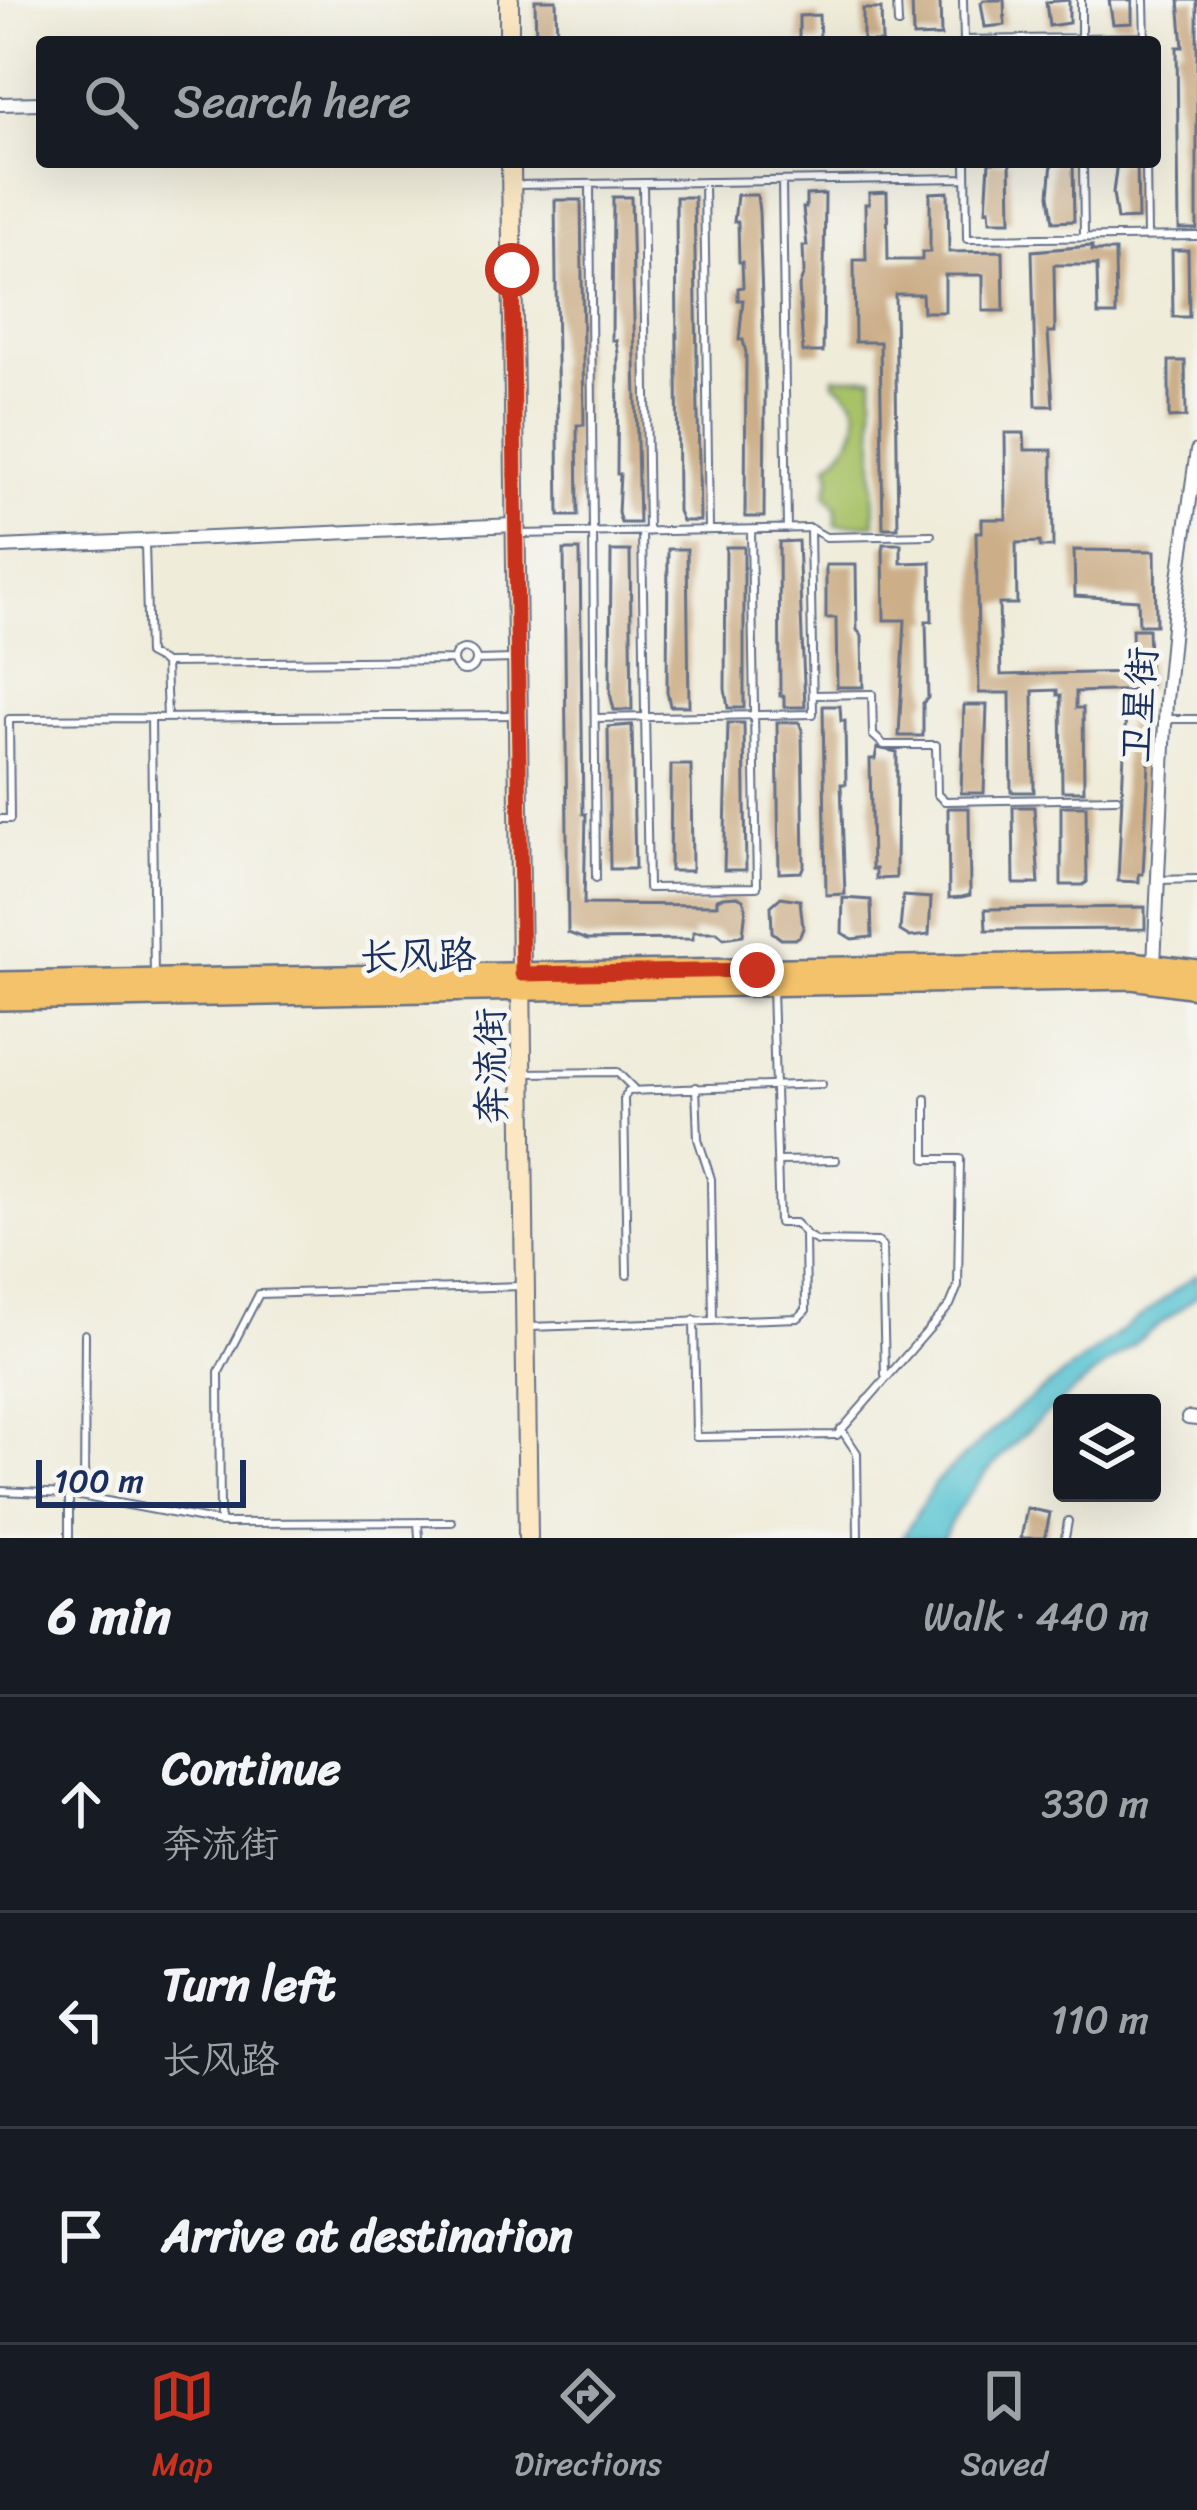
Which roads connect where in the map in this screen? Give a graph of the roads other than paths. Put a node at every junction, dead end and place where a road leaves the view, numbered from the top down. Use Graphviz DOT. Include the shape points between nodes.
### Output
graph roads {
  1 [pos="509,0"];
  2 [pos="897,0"];
  3 [pos="963,0"];
  4 [pos="1081,0"];
  5 [pos="1144,0"];
  6 [pos="898,24"];
  7 [pos="509,36"];
  8 [pos="964,36"];
  9 [pos="1081,36"];
  10 [pos="1145,36"];
  11 [pos="36,103"];
  12 [pos="0,104"];
  13 [pos="511,168"];
  14 [pos="966,168"];
  15 [pos="1083,168"];
  16 [pos="1146,168"];
  17 [pos="966,178"];
  18 [pos="782,181"];
  19 [pos="704,182"];
  20 [pos="643,183"];
  21 [pos="590,184"];
  22 [pos="511,185"];
  23 [pos="1148,236"];
  24 [pos="1197,236"];
  25 [pos="1084,237"];
  26 [pos="1197,451"];
  27 [pos="810,528"];
  28 [pos="516,529"];
  29 [pos="787,529"];
  30 [pos="710,530"];
  31 [pos="752,530"];
  32 [pos="645,532"];
  33 [pos="590,533"];
  34 [pos="931,535"];
  35 [pos="145,544"];
  36 [pos="0,547"];
  37 [pos="518,659"];
  38 [pos="454,660"];
  39 [pos="476,660"];
  40 [pos="165,662"];
  41 [pos="813,695"];
  42 [pos="519,715"];
  43 [pos="754,715"];
  44 [pos="646,717"];
  45 [pos="151,718"];
  46 [pos="166,718"];
  47 [pos="593,718"];
  48 [pos="1165,719"];
  49 [pos="1197,719"];
  50 [pos="1117,798"];
  51 [pos="0,819"];
  52 [pos="596,878"];
  53 [pos="1197,879"];
  54 [pos="1159,880"];
  55 [pos="1154,964"];
  56 [pos="1197,971"];
  57 [pos="154,980"];
  58 [pos="522,982"];
  59 [pos="0,983"];
  60 [pos="772,985"];
  61 [pos="1197,987"];
  62 [pos="0,999"];
  63 [pos="524,1073"];
  64 [pos="822,1084"];
  65 [pos="773,1085"];
  66 [pos="697,1087"];
  67 [pos="633,1088"];
  68 [pos="926,1099"];
  69 [pos="836,1160"];
  70 [pos="778,1161"];
  71 [pos="805,1233"];
  72 [pos="627,1275"];
  73 [pos="526,1286"];
  74 [pos="694,1320"];
  75 [pos="713,1320"];
  76 [pos="527,1327"];
  77 [pos="85,1334"];
  78 [pos="885,1375"];
  79 [pos="842,1429"];
  80 [pos="0,1491"];
  81 [pos="69,1494"];
  82 [pos="84,1496"];
  83 [pos="1068,1521"];
  84 [pos="220,1522"];
  85 [pos="418,1522"];
  86 [pos="452,1522"];
  87 [pos="69,1538"];
  88 [pos="419,1538"];
  89 [pos="528,1538"];
  90 [pos="858,1538"];
  91 [pos="1065,1538"];
  1 -- 7 [label="street"];
  2 -- 6 [label="lane"];
  3 -- 8 [label="lane"];
  4 -- 9 [label="lane"];
  5 -- 10 [label="lane"];
  11 -- 12 [label="street"];
  13 -- 22 [label="street, 奔流街"];
  14 -- 17 [label="lane"];
  15 -- 25 [label="lane"];
  16 -- 23 [label="lane"];
  17 -- 18 [label="lane"];
  17 -- 25 [label="lane" via="967,239"];
  18 -- 19 [label="lane"];
  18 -- 29 [label="lane"];
  19 -- 20 [label="lane"];
  19 -- 30 [label="lane"];
  20 -- 21 [label="lane"];
  20 -- 32 [label="lane"];
  21 -- 22 [label="lane"];
  21 -- 33 [label="lane"];
  22 -- 28 [label="street, 奔流街"];
  23 -- 24 [label="lane"];
  23 -- 25 [label="lane"];
  26 -- 48 [label="street, 卫星街"];
  27 -- 29 [label="lane"];
  27 -- 34 [label="lane" via="826,537"];
  27 -- 41 [label="lane"];
  28 -- 33 [label="lane"];
  28 -- 35 [label="street"];
  28 -- 37 [label="street, 奔流街"];
  29 -- 31 [label="lane"];
  30 -- 31 [label="lane"];
  30 -- 32 [label="lane"];
  31 -- 43 [label="lane"];
  32 -- 33 [label="lane"];
  32 -- 44 [label="lane"];
  33 -- 47 [label="lane"];
  35 -- 36 [label="street"];
  35 -- 40 [label="lane" via="148,654"];
  37 -- 39 [label="lane"];
  37 -- 42 [label="street, 奔流街"];
  38 -- 39 [label="lane" via="462,649"];
  38 -- 39 [label="lane" via="463,672"];
  38 -- 40 [label="lane"];
  40 -- 46 [label="lane"];
  41 -- 43 [label="lane" via="813,714"];
  41 -- 50 [label="lane" via="872,694 873,735 884,745 936,745 937,794 944,800"];
  42 -- 46 [label="lane"];
  42 -- 58 [label="street, 奔流街"];
  43 -- 44 [label="lane"];
  43 -- 44 [label="lane" via="757,886 735,887 648,888"];
  44 -- 47 [label="lane"];
  45 -- 46 [label="lane"];
  45 -- 51 [label="lane" via="9,719 10,819"];
  45 -- 57 [label="lane"];
  47 -- 52 [label="lane"];
  48 -- 49 [label="lane"];
  48 -- 54 [label="street, 卫星街"];
  53 -- 54 [label="lane"];
  54 -- 55 [label="street, 卫星街"];
  55 -- 56 [label="main road, 长风路"];
  55 -- 58 [label="main road, 长风路"];
  57 -- 58 [label="main road, 长风路"];
  57 -- 59 [label="main road, 长风路"];
  58 -- 60 [label="main road, 长风路"];
  58 -- 62 [label="main road, 长风路"];
  58 -- 63 [label="street, 奔流街"];
  60 -- 61 [label="main road, 长风路" via="1132,978"];
  60 -- 65 [label="lane"];
  63 -- 67 [label="lane" via="617,1072"];
  63 -- 73 [label="street, 奔流街"];
  64 -- 65 [label="lane"];
  65 -- 66 [label="lane"];
  65 -- 70 [label="lane"];
  66 -- 67 [label="lane"];
  66 -- 75 [label="lane" via="698,1139 711,1179"];
  67 -- 72 [label="lane" via="624,1098"];
  68 -- 78 [label="lane" via="926,1159 960,1159 960,1272 950,1305"];
  69 -- 70 [label="lane"];
  70 -- 71 [label="lane" via="779,1223"];
  71 -- 75 [label="lane" via="806,1310 798,1318"];
  71 -- 78 [label="lane" via="882,1246"];
  73 -- 76 [label="street, 奔流街"];
  73 -- 84 [label="lane" via="259,1294 219,1372"];
  74 -- 75 [label="lane"];
  74 -- 76 [label="lane"];
  74 -- 79 [label="lane" via="696,1437"];
  76 -- 89 [label="street, 奔流街"];
  77 -- 82 [label="lane"];
  78 -- 79 [label="lane"];
  79 -- 90 [label="lane" via="857,1453"];
  80 -- 81 [label="lane"];
  81 -- 82 [label="lane"];
  81 -- 87 [label="lane"];
  82 -- 84 [label="lane"];
  83 -- 91 [label="lane"];
  84 -- 85 [label="lane"];
  85 -- 86 [label="lane"];
  85 -- 88 [label="lane"];
}
